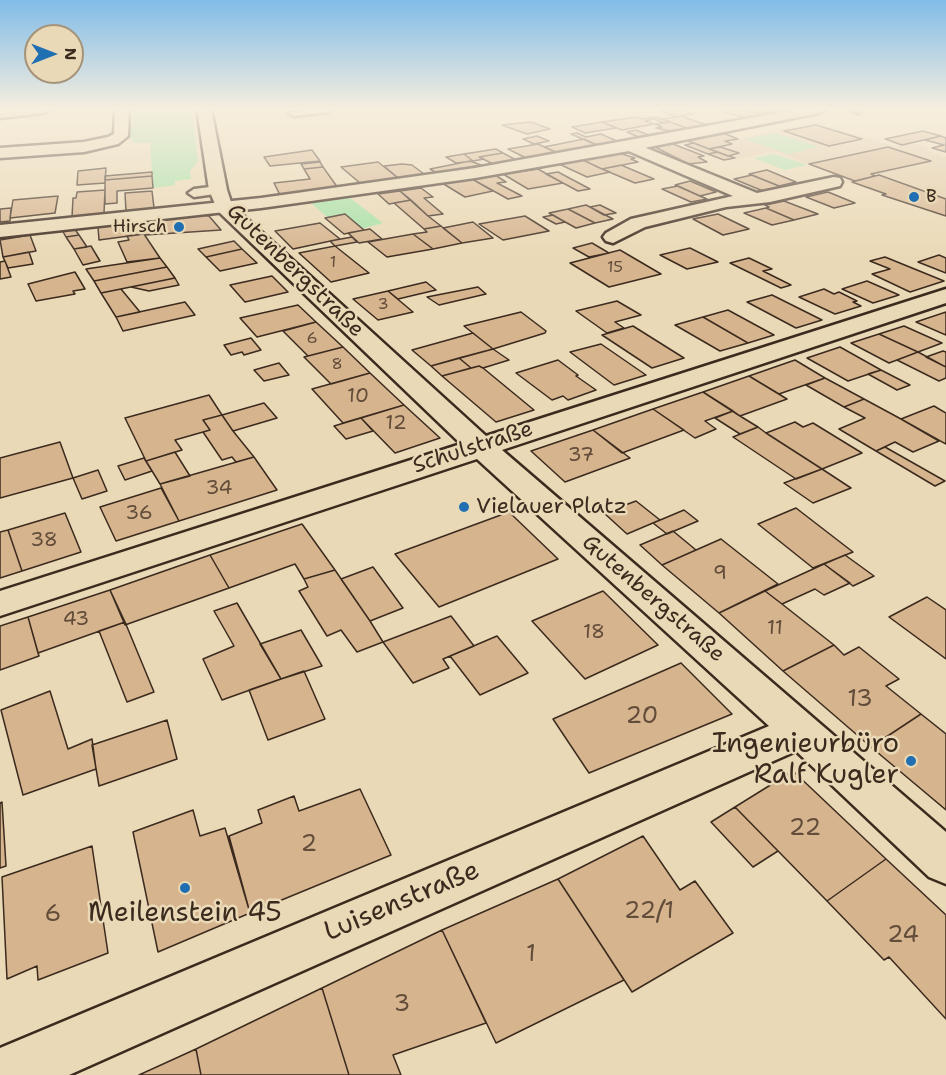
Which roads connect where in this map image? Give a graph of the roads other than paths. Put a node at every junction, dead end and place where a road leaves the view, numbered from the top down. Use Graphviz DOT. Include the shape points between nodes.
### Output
graph roads {
  1 [pos="209,159"];
  2 [pos="554,159"];
  3 [pos="660,159"];
  4 [pos="834,182"];
  5 [pos="212,197"];
  6 [pos="754,199"];
  7 [pos="0,231"];
  8 [pos="613,237"];
  9 [pos="946,296"];
  10 [pos="480,446"];
  11 [pos="0,604"];
  12 [pos="801,730"];
  13 [pos="946,862"];
  14 [pos="3,1075"];
  1 -- 5 [label="street, Gutenbergstraße"];
  2 -- 5 [label="street" via="348,192"];
  3 -- 6 [label="street"];
  4 -- 6 [label="street"];
  5 -- 7 [label="street"];
  5 -- 10 [label="street, Gutenbergstraße"];
  6 -- 8 [label="street" via="638,223"];
  9 -- 10 [label="street, Schulstraße"];
  10 -- 11 [label="street, Schulstraße"];
  10 -- 12 [label="street, Gutenbergstraße"];
  12 -- 13 [label="street, Gutenbergstraße"];
  12 -- 14 [label="street, Luisenstraße"];
}
